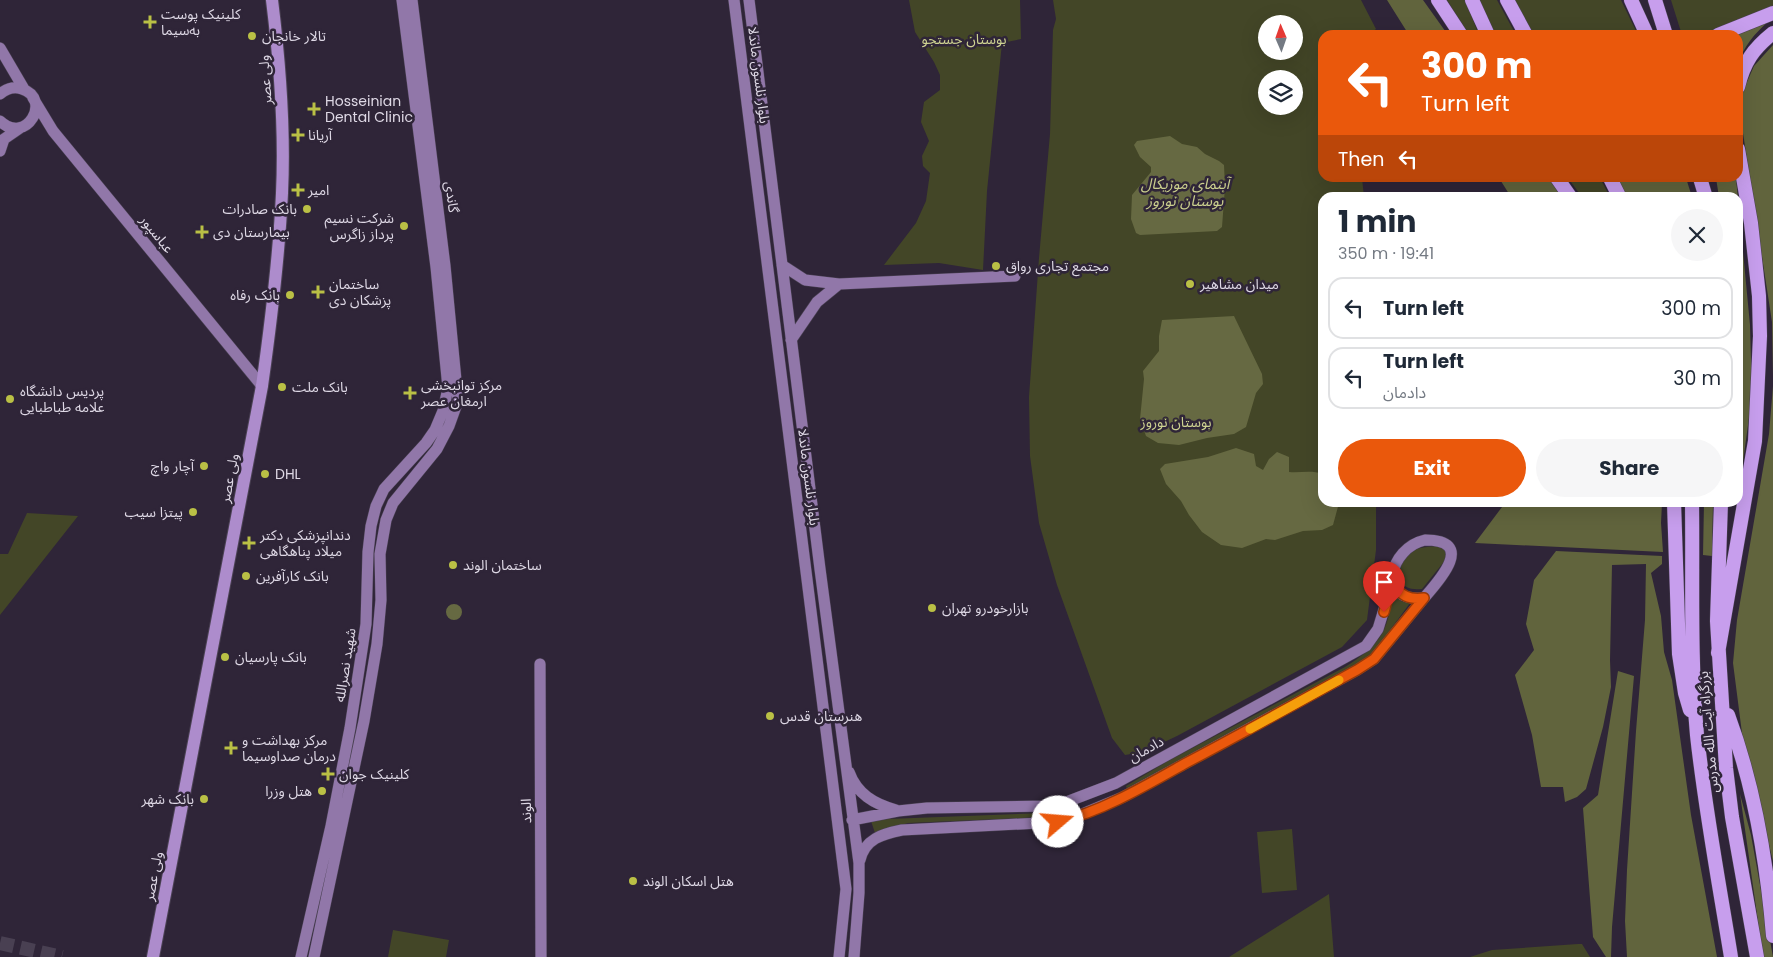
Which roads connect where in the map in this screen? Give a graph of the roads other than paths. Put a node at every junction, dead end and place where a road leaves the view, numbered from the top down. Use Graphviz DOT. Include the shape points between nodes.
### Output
graph roads {
  1 [pos="272,0"];
  2 [pos="402,0"];
  3 [pos="412,0"];
  4 [pos="734,0"];
  5 [pos="750,0"];
  6 [pos="1438,0"];
  7 [pos="1472,0"];
  8 [pos="1507,0"];
  9 [pos="1631,0"];
  10 [pos="1654,0"];
  11 [pos="1773,14"];
  12 [pos="1458,30"];
  13 [pos="1486,30"];
  14 [pos="1523,30"];
  15 [pos="1645,30"];
  16 [pos="1664,30"];
  17 [pos="1731,30"];
  18 [pos="1773,33"];
  19 [pos="0,48"];
  20 [pos="1743,70"];
  21 [pos="24,89"];
  22 [pos="0,94"];
  23 [pos="34,98"];
  24 [pos="0,121"];
  25 [pos="22,127"];
  26 [pos="53,131"];
  27 [pos="424,136"];
  28 [pos="0,151"];
  29 [pos="1743,177"];
  30 [pos="782,265"];
  31 [pos="1015,276"];
  32 [pos="839,284"];
  33 [pos="791,340"];
  34 [pos="262,386"];
  35 [pos="452,397"];
  36 [pos="1674,507"];
  37 [pos="1692,507"];
  38 [pos="1721,507"];
  39 [pos="1392,583"];
  40 [pos="1424,598"];
  41 [pos="1718,653"];
  42 [pos="540,664"];
  43 [pos="1722,700"];
  44 [pos="1697,733"];
  45 [pos="844,759"];
  46 [pos="1096,791"];
  47 [pos="1101,806"];
  48 [pos="898,811"];
  49 [pos="852,820"];
  50 [pos="859,864"];
  51 [pos="846,889"];
  52 [pos="1772,904"];
  53 [pos="1773,936"];
  54 [pos="153,957"];
  55 [pos="301,957"];
  56 [pos="314,957"];
  57 [pos="541,957"];
  58 [pos="840,957"];
  59 [pos="854,957"];
  60 [pos="1731,957"];
  61 [pos="1757,957"];
  1 -- 34 [label="main road, ولی عصر" via="282,108 282,193"];
  2 -- 27 [label="main road, گاندی"];
  3 -- 27 [label="main road, گاندی"];
  4 -- 51 [label="main road, بلوار نلسون ماندلا"];
  5 -- 30 [label="main road, بلوار نلسون ماندلا"];
  6 -- 12 [label="highway"];
  7 -- 13 [label="highway"];
  8 -- 14 [label="highway"];
  9 -- 15 [label="highway"];
  10 -- 16 [label="highway"];
  11 -- 17 [label="highway"];
  18 -- 20 [label="highway" via="1752,53"];
  19 -- 21 [label="main road"];
  21 -- 22 [label="main road" via="8,89"];
  21 -- 23 [label="main road, عباسپور"];
  23 -- 25 [label="main road" via="36,111 29,123"];
  23 -- 26 [label="main road, عباسپور"];
  24 -- 25 [label="main road" via="9,127"];
  25 -- 26 [label="main road"];
  25 -- 28 [label="main road" via="4,139"];
  26 -- 34 [label="main road, عباسپور"];
  27 -- 35 [label="main road, گاندی" via="441,266"];
  29 -- 41 [label="highway" via="1751,223 1760,336 1755,441"];
  30 -- 32 [label="main road" via="805,280"];
  30 -- 33 [label="main road, بلوار نلسون ماندلا"];
  31 -- 32 [label="main road"];
  32 -- 33 [label="main road" via="817,302"];
  33 -- 45 [label="main road, بلوار نلسون ماندلا"];
  34 -- 54 [label="main road, ولی عصر"];
  35 -- 55 [label="main road, شهید نصرالله" via="426,444 384,489 376,506 368,552 366,624 350,728"];
  35 -- 56 [label="main road, شهید نصرالله" via="452,420 437,449 393,503 386,520 380,554 381,600 375,654"];
  36 -- 44 [label="highway" via="1679,654 1685,692"];
  37 -- 44 [label="highway, بزرگراه آیت الله مدرس" via="1691,613"];
  38 -- 41 [label="highway, بزرگراه آیت الله مدرس"];
  39 -- 40 [label="main road" via="1405,597"];
  39 -- 40 [label="main road" via="1398,557 1409,546 1426,540 1448,545 1452,559"];
  39 -- 46 [label="main road, دادمان" via="1378,630 1366,646"];
  40 -- 47 [label="main road" via="1374,659 1253,728"];
  41 -- 43 [label="highway, بزرگراه آیت الله مدرس"];
  42 -- 57 [label="main road, الوند"];
  43 -- 52 [label="highway" via="1747,778"];
  43 -- 61 [label="highway, بزرگراه آیت الله مدرس" via="1730,802"];
  44 -- 60 [label="highway, بزرگراه آیت الله مدرس"];
  45 -- 48 [label="main road" via="860,792 882,806"];
  45 -- 49 [label="main road, بلوار نلسون ماندلا"];
  46 -- 47 [label="main road"];
  46 -- 48 [label="main road, دادمان" via="1050,806"];
  47 -- 50 [label="main road" via="1058,822 886,833 868,843"];
  48 -- 49 [label="main road, دادمان"];
  49 -- 50 [label="main road, بلوار نلسون ماندلا"];
  49 -- 51 [label="main road"];
  50 -- 59 [label="main road, بلوار نلسون ماندلا"];
  51 -- 58 [label="main road, بلوار نلسون ماندلا"];
  52 -- 53 [label="highway"];
}
